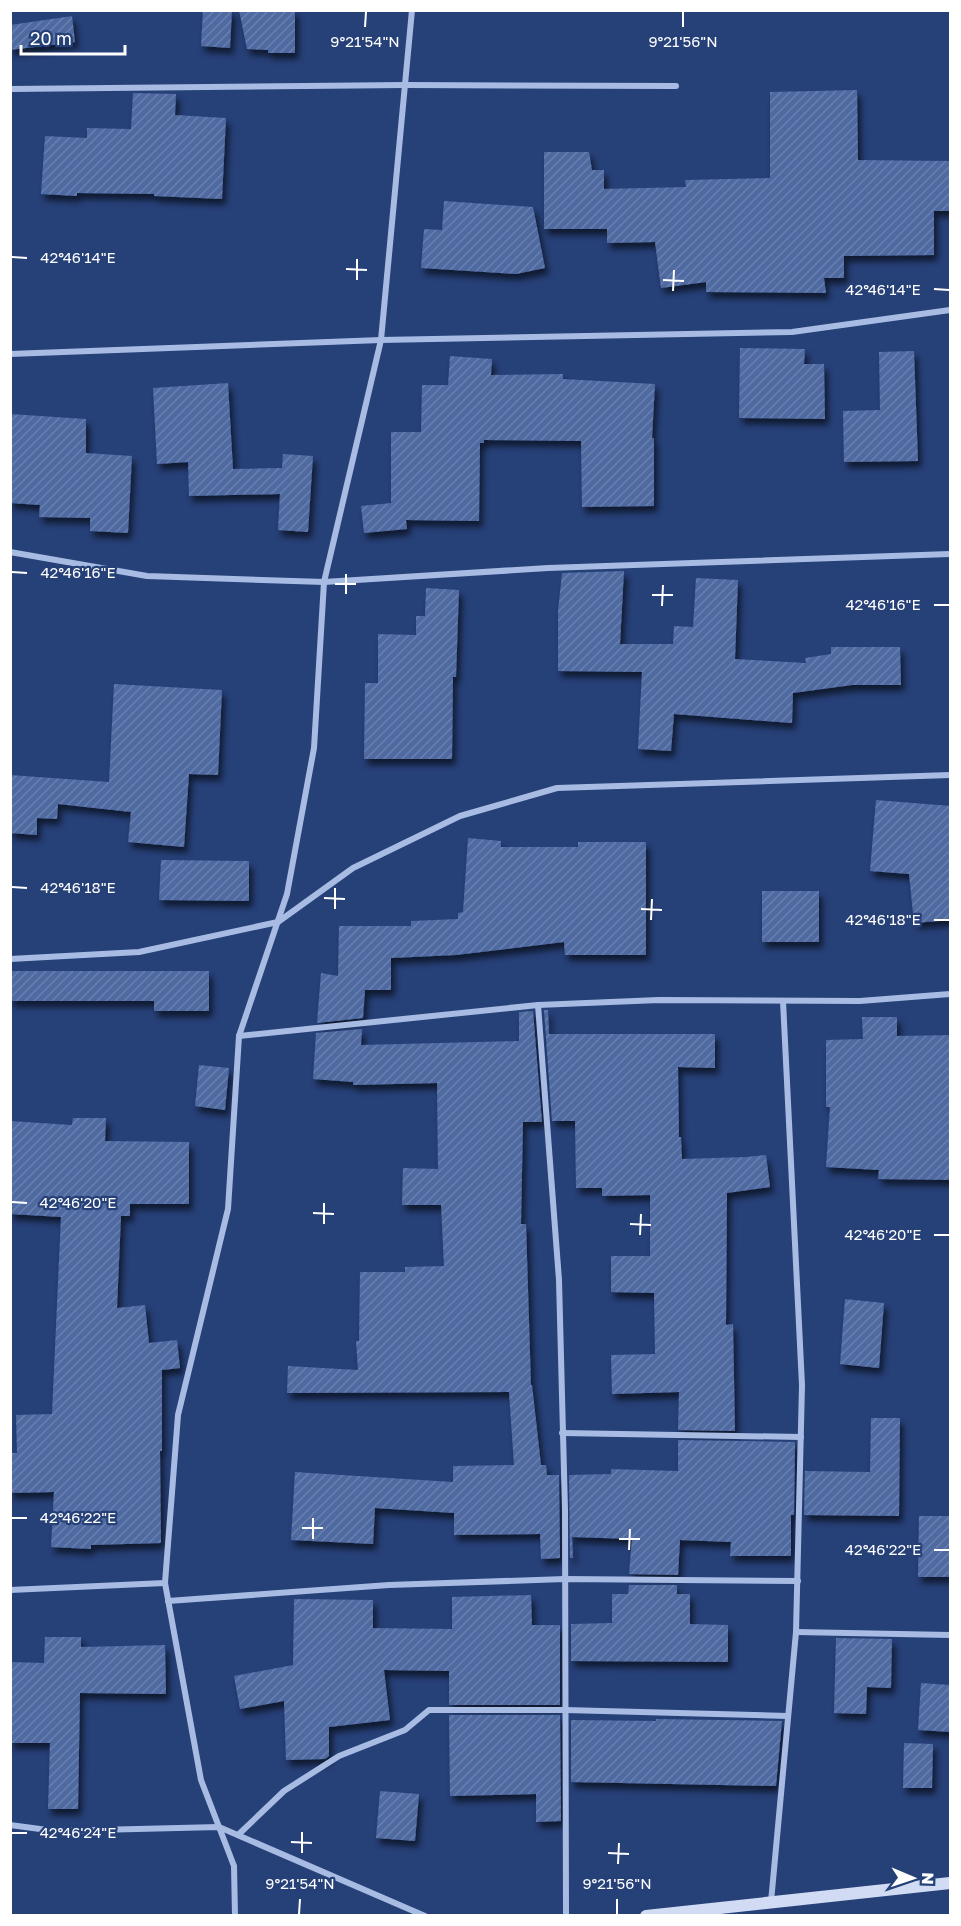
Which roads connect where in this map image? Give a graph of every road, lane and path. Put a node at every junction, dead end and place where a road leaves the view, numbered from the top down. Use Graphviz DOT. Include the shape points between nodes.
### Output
graph roads {
  1 [pos="412,10"];
  2 [pos="405,85"];
  3 [pos="676,86"];
  4 [pos="10,89"];
  5 [pos="951,310"];
  6 [pos="381,340"];
  7 [pos="10,354"];
  8 [pos="10,552"];
  9 [pos="951,554"];
  10 [pos="324,582"];
  11 [pos="951,775"];
  12 [pos="278,922"];
  13 [pos="10,959"];
  14 [pos="951,994"];
  15 [pos="783,1001"];
  16 [pos="538,1005"];
  17 [pos="239,1036"];
  18 [pos="562,1432"];
  19 [pos="801,1437"];
  20 [pos="565,1580"];
  21 [pos="798,1581"];
  22 [pos="165,1583"];
  23 [pos="10,1590"];
  24 [pos="168,1601"];
  25 [pos="796,1632"];
  26 [pos="951,1635"];
  27 [pos="565,1710"];
  28 [pos="788,1716"];
  29 [pos="10,1825"];
  30 [pos="219,1827"];
  31 [pos="238,1835"];
  32 [pos="951,1882"];
  33 [pos="771,1902"];
  34 [pos="236,1916"];
  35 [pos="425,1916"];
  36 [pos="566,1916"];
  37 [pos="646,1916"];
  1 -- 2 [label="street"];
  2 -- 3 [label="street"];
  2 -- 4 [label="street"];
  2 -- 6 [label="street"];
  5 -- 6 [label="street" via="792,332"];
  6 -- 7 [label="street"];
  6 -- 10 [label="street"];
  8 -- 10 [label="street" via="147,576"];
  9 -- 10 [label="street" via="548,568"];
  10 -- 12 [label="street" via="314,748 287,894"];
  11 -- 12 [label="street" via="557,788 460,816 353,868"];
  12 -- 13 [label="street" via="139,952"];
  12 -- 17 [label="street"];
  14 -- 15 [label="street" via="860,1001"];
  15 -- 16 [label="street" via="659,1000"];
  15 -- 19 [label="street" via="802,1385"];
  16 -- 17 [label="street"];
  16 -- 18 [label="street" via="559,1280"];
  17 -- 22 [label="street" via="228,1209 178,1414"];
  18 -- 19 [label="street"];
  18 -- 20 [label="street"];
  19 -- 21 [label="street"];
  20 -- 21 [label="street"];
  20 -- 24 [label="street" via="389,1585"];
  20 -- 27 [label="street"];
  21 -- 25 [label="street"];
  22 -- 23 [label="street"];
  22 -- 24 [label="street"];
  24 -- 30 [label="street" via="201,1780"];
  25 -- 26 [label="street"];
  25 -- 28 [label="street"];
  27 -- 28 [label="street"];
  27 -- 31 [label="street" via="429,1710 405,1730 339,1756 284,1791"];
  27 -- 36 [label="street"];
  28 -- 33 [label="street"];
  29 -- 30 [label="street" via="55,1831"];
  30 -- 31 [label="street"];
  30 -- 34 [label="street" via="234,1866"];
  31 -- 35 [label="street"];
  32 -- 33 [label="street"];
  33 -- 37 [label="street"];
}
